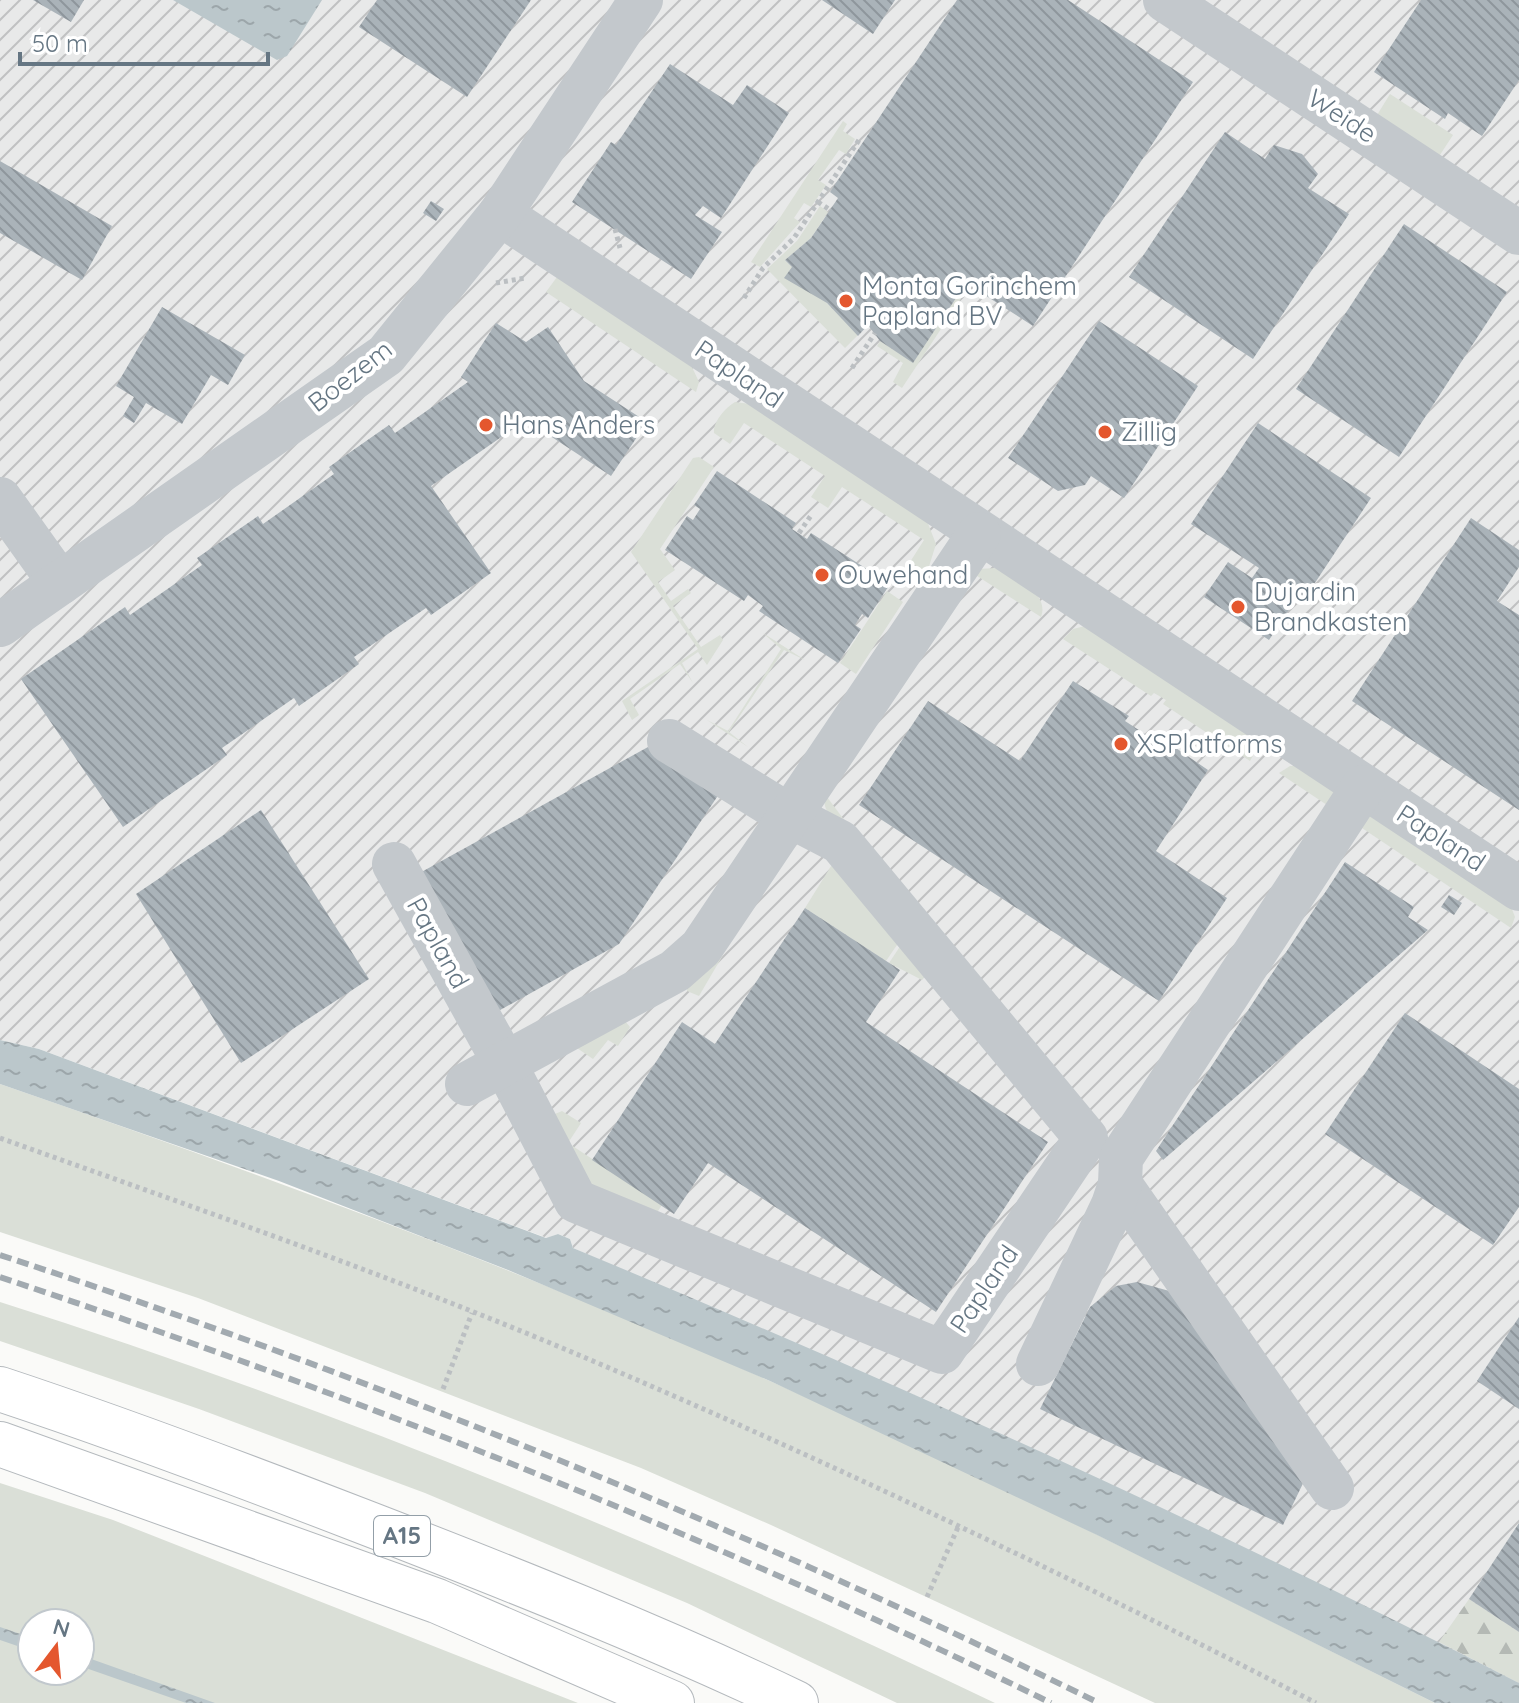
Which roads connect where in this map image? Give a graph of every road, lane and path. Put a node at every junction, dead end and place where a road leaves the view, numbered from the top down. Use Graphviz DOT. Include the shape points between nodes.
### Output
graph roads {
  1 [pos="641,0"];
  2 [pos="1165,0"];
  3 [pos="859,140"];
  4 [pos="818,202"];
  5 [pos="830,210"];
  6 [pos="500,214"];
  7 [pos="1519,233"];
  8 [pos="744,298"];
  9 [pos="875,333"];
  10 [pos="852,368"];
  11 [pos="812,514"];
  12 [pos="5,518"];
  13 [pos="799,533"];
  14 [pos="979,534"];
  15 [pos="60,583"];
  16 [pos="0,625"];
  17 [pos="669,741"];
  18 [pos="1363,787"];
  19 [pos="788,815"];
  20 [pos="394,864"];
  21 [pos="1519,889"];
  22 [pos="505,1064"];
  23 [pos="467,1084"];
  24 [pos="0,1138"];
  25 [pos="1120,1184"];
  26 [pos="470,1316"];
  27 [pos="1038,1364"];
  28 [pos="0,1389"];
  29 [pos="443,1389"];
  30 [pos="0,1444"];
  31 [pos="1332,1488"];
  32 [pos="959,1525"];
  33 [pos="927,1597"];
  34 [pos="672,1703"];
  35 [pos="796,1703"];
  36 [pos="1316,1703"];
  1 -- 6 [label="street, Boezem"];
  2 -- 7 [label="street, Weide"];
  3 -- 4 [label="path"];
  4 -- 5 [label="path"];
  4 -- 8 [label="path"];
  6 -- 14 [label="street, Papland"];
  6 -- 15 [label="street, Boezem" via="386,355"];
  9 -- 10 [label="path"];
  11 -- 13 [label="path"];
  12 -- 15 [label="street"];
  14 -- 18 [label="street, Papland"];
  14 -- 19 [label="street"];
  15 -- 16 [label="street, Boezem"];
  17 -- 19 [label="street, Papland"];
  18 -- 21 [label="street, Papland"];
  18 -- 25 [label="street" via="1121,1158"];
  19 -- 22 [label="street" via="701,948 675,971"];
  19 -- 22 [label="street, Papland" via="840,842 1086,1138 942,1352 576,1201"];
  20 -- 22 [label="street, Papland"];
  22 -- 23 [label="street"];
  24 -- 26 [label="path"];
  25 -- 27 [label="street"];
  25 -- 31 [label="street"];
  26 -- 29 [label="path"];
  26 -- 32 [label="path" via="598,1363"];
  28 -- 35 [label="highway, A15" via="127,1430 461,1559"];
  30 -- 34 [label="highway, A15" via="437,1601"];
  32 -- 33 [label="path"];
  32 -- 36 [label="path"];
}
